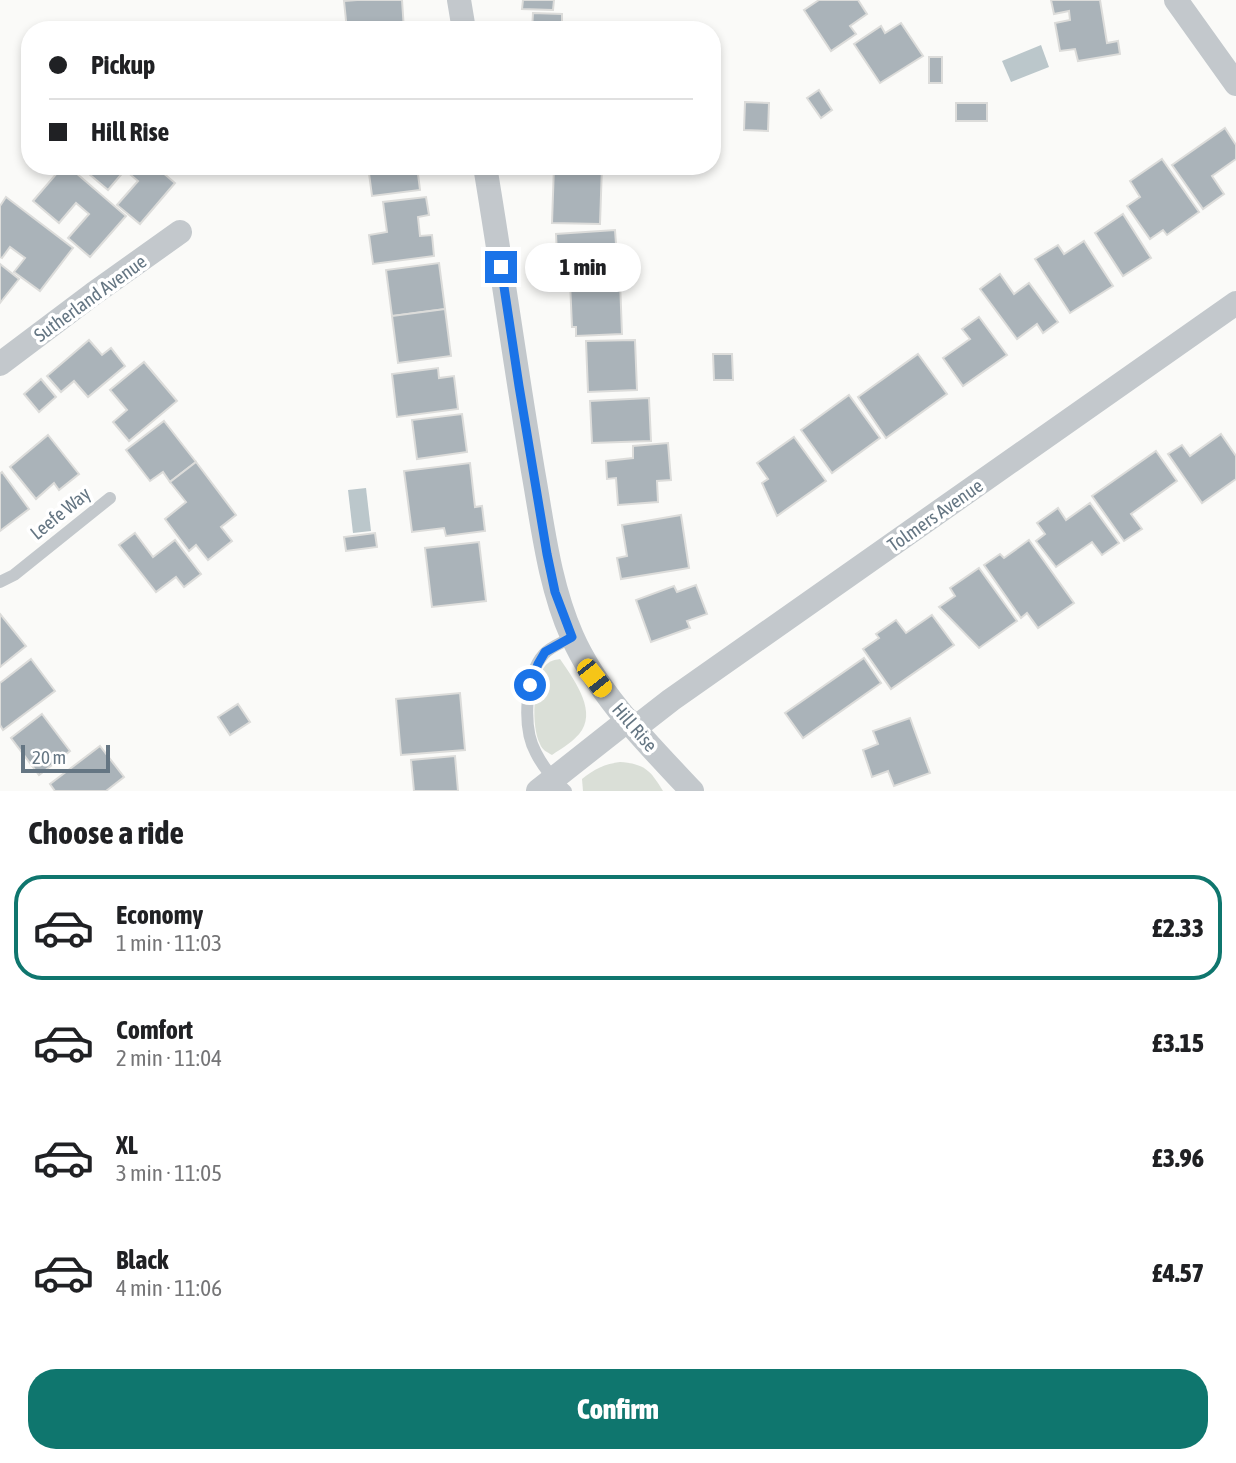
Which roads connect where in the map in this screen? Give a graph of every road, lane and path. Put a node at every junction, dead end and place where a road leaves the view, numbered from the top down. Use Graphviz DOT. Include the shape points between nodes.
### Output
graph roads {
  1 [pos="459,0"];
  2 [pos="1176,0"];
  3 [pos="462,21"];
  4 [pos="1236,84"];
  5 [pos="486,175"];
  6 [pos="180,232"];
  7 [pos="1236,303"];
  8 [pos="0,364"];
  9 [pos="110,498"];
  10 [pos="0,582"];
  11 [pos="572,637"];
  12 [pos="631,724"];
  13 [pos="553,787"];
  14 [pos="690,790"];
  1 -- 3 [label="street"];
  2 -- 4 [label="street"];
  5 -- 11 [label="street, Hill Rise" via="547,554"];
  6 -- 8 [label="street, Sutherland Avenue"];
  7 -- 12 [label="street, Tolmers Avenue"];
  9 -- 10 [label="lane, Leefe Way"];
  11 -- 12 [label="street, Hill Rise" via="594,678"];
  11 -- 13 [label="lane" via="545,652 527,704 534,751"];
  12 -- 13 [label="street, Tolmers Avenue"];
  12 -- 14 [label="street, Hill Rise"];
}
